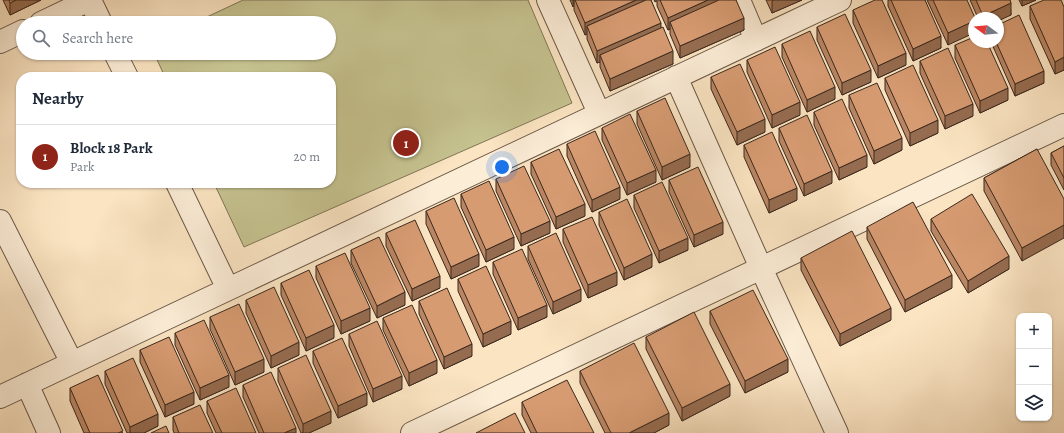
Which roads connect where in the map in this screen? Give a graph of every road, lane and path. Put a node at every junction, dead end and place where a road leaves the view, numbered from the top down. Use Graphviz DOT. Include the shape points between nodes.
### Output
graph roads {
  1 [pos="90,0"];
  2 [pos="548,0"];
  3 [pos="739,0"];
  4 [pos="840,0"];
  5 [pos="56,16"];
  6 [pos="98,16"];
  7 [pos="16,35"];
  8 [pos="756,40"];
  9 [pos="0,42"];
  10 [pos="118,60"];
  11 [pos="124,72"];
  12 [pos="676,77"];
  13 [pos="599,113"];
  14 [pos="1064,125"];
  15 [pos="179,188"];
  16 [pos="0,221"];
  17 [pos="760,268"];
  18 [pos="228,289"];
  19 [pos="72,363"];
  20 [pos="27,384"];
  21 [pos="0,397"];
  22 [pos="49,433"];
  23 [pos="412,433"];
  24 [pos="837,433"];
  1 -- 5 [label="street"];
  1 -- 6 [label="street"];
  2 -- 13 [label="street"];
  3 -- 8 [label="street"];
  4 -- 8 [label="street"];
  7 -- 9 [label="street"];
  8 -- 12 [label="street"];
  10 -- 11 [label="street"];
  12 -- 13 [label="street"];
  12 -- 17 [label="street"];
  13 -- 18 [label="street"];
  14 -- 17 [label="street"];
  15 -- 18 [label="street"];
  16 -- 19 [label="street"];
  17 -- 23 [label="street"];
  17 -- 24 [label="street"];
  18 -- 19 [label="street"];
  19 -- 20 [label="street"];
  20 -- 21 [label="street"];
  20 -- 22 [label="street"];
}
